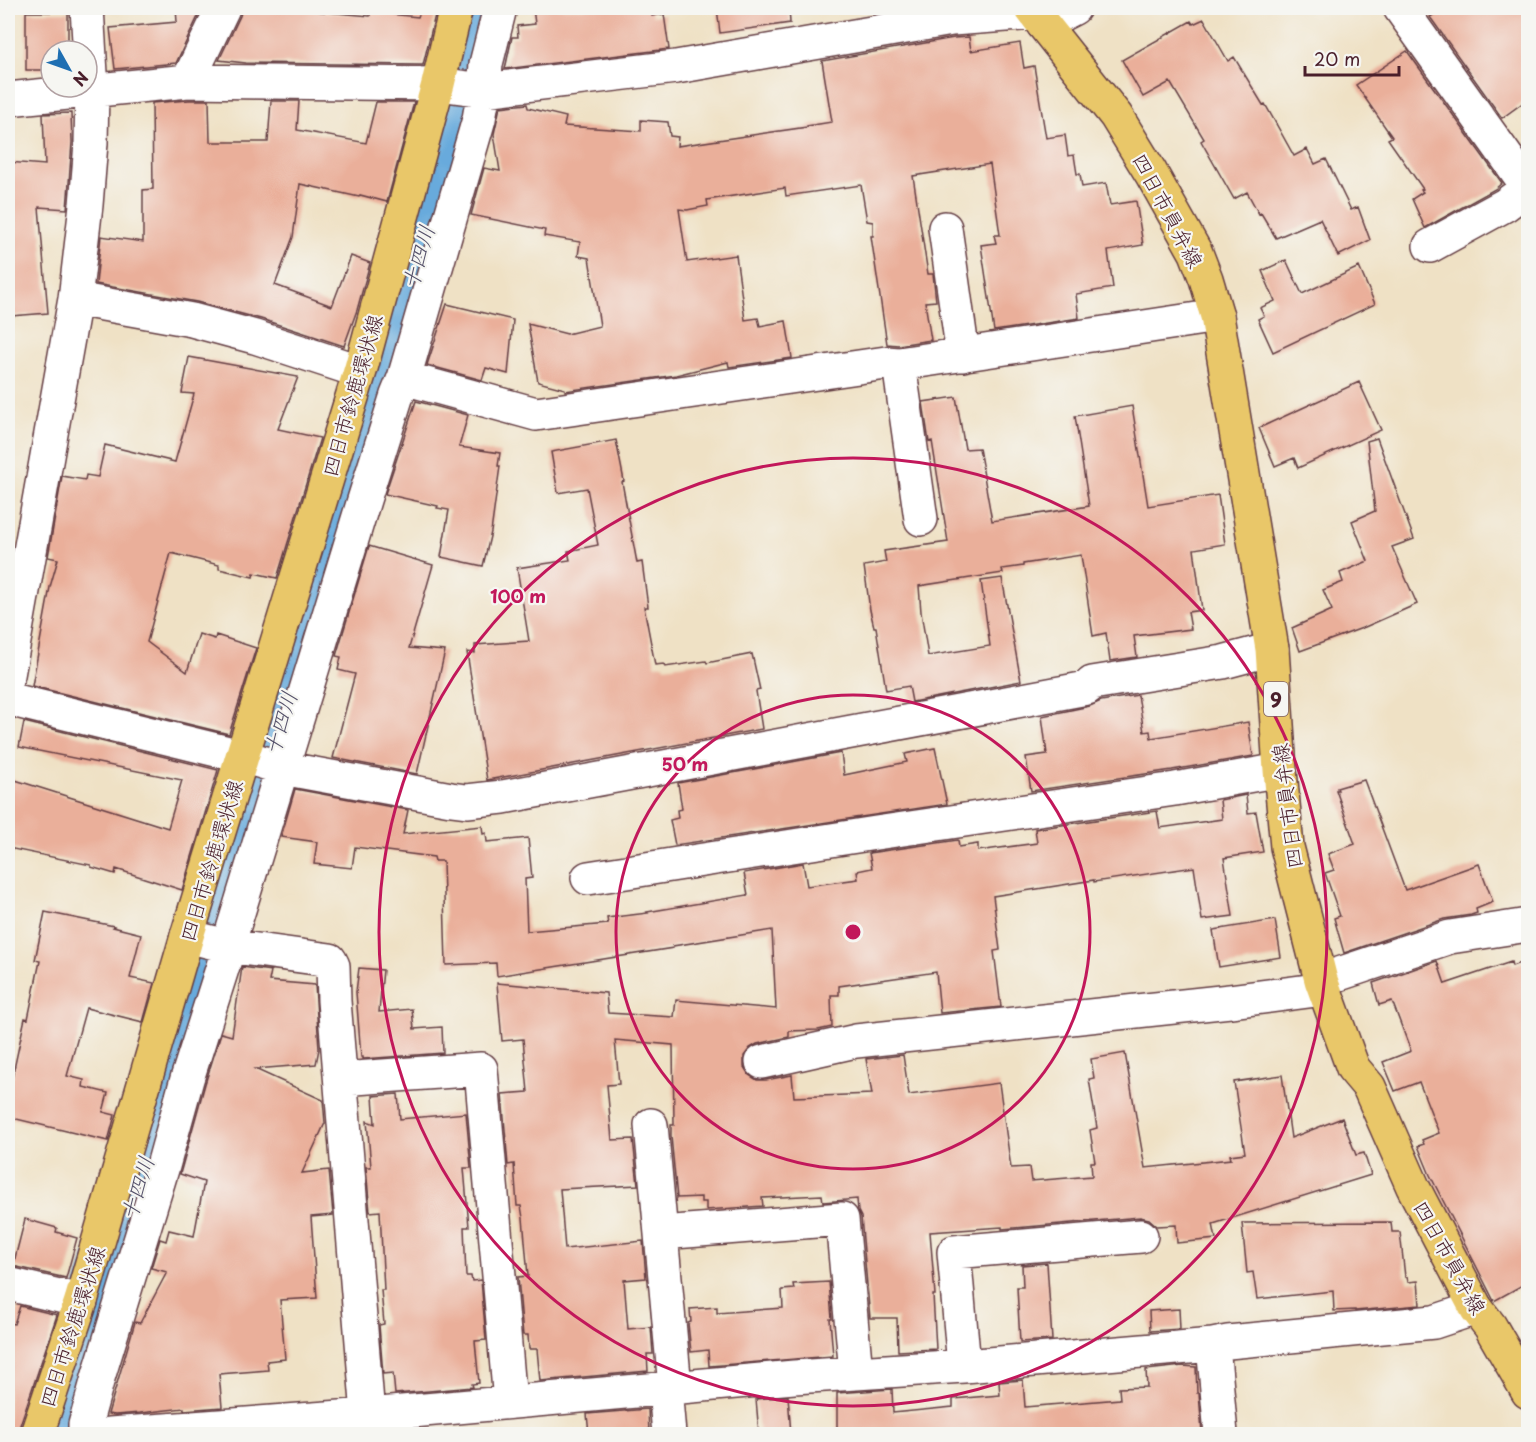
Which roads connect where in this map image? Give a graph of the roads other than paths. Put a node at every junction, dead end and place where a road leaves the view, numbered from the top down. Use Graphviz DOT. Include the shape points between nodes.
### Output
graph roads {
  1 [pos="87,8"];
  2 [pos="223,8"];
  3 [pos="456,8"];
  4 [pos="500,8"];
  5 [pos="1074,8"];
  6 [pos="1400,8"];
  7 [pos="1036,15"];
  8 [pos="89,39"];
  9 [pos="188,81"];
  10 [pos="442,85"];
  11 [pos="99,89"];
  12 [pos="482,90"];
  13 [pos="39,96"];
  14 [pos="8,99"];
  15 [pos="92,99"];
  16 [pos="1528,188"];
  17 [pos="945,228"];
  18 [pos="1430,246"];
  19 [pos="75,299"];
  20 [pos="1216,316"];
  21 [pos="963,355"];
  22 [pos="899,364"];
  23 [pos="362,369"];
  24 [pos="402,379"];
  25 [pos="921,519"];
  26 [pos="1272,649"];
  27 [pos="8,675"];
  28 [pos="8,699"];
  29 [pos="244,757"];
  30 [pos="280,768"];
  31 [pos="1280,770"];
  32 [pos="588,878"];
  33 [pos="1528,925"];
  34 [pos="191,936"];
  35 [pos="228,946"];
  36 [pos="1323,984"];
  37 [pos="762,1062"];
  38 [pos="341,1079"];
  39 [pos="651,1125"];
  40 [pos="661,1233"];
  41 [pos="1141,1236"];
  42 [pos="8,1284"];
  43 [pos="81,1301"];
  44 [pos="1476,1308"];
  45 [pos="1213,1345"];
  46 [pos="964,1366"];
  47 [pos="856,1373"];
  48 [pos="670,1388"];
  49 [pos="1528,1392"];
  50 [pos="510,1402"];
  51 [pos="367,1425"];
  52 [pos="49,1430"];
  53 [pos="85,1434"];
  54 [pos="110,1434"];
  55 [pos="669,1434"];
  56 [pos="1221,1434"];
  1 -- 8 [label="street"];
  2 -- 9 [label="street"];
  3 -- 10 [label="main road, 四日市鈴鹿環状線"];
  4 -- 12 [label="street"];
  5 -- 7 [label="street"];
  6 -- 16 [label="street"];
  7 -- 12 [label="street" via="952,19 676,67"];
  7 -- 20 [label="main road, 四日市員弁線 / 9" via="1116,116 1151,173 1196,253"];
  9 -- 10 [label="street"];
  9 -- 11 [label="street"];
  10 -- 12 [label="street"];
  10 -- 23 [label="main road, 四日市鈴鹿環状線"];
  12 -- 24 [label="street" via="479,119"];
  13 -- 14 [label="street"];
  15 -- 19 [label="street" via="86,205"];
  16 -- 18 [label="street"];
  17 -- 21 [label="street"];
  19 -- 23 [label="street" via="192,320"];
  19 -- 27 [label="street"];
  20 -- 21 [label="street"];
  20 -- 26 [label="main road, 四日市員弁線 / 9"];
  21 -- 22 [label="street"];
  22 -- 24 [label="street" via="536,414"];
  22 -- 25 [label="street"];
  23 -- 24 [label="street"];
  23 -- 29 [label="main road, 四日市鈴鹿環状線"];
  24 -- 30 [label="street"];
  26 -- 30 [label="street" via="1223,662 1092,683 1087,688 503,797 451,799"];
  26 -- 31 [label="main road, 四日市員弁線 / 9"];
  28 -- 29 [label="street"];
  29 -- 30 [label="street"];
  29 -- 34 [label="main road, 四日市鈴鹿環状線"];
  30 -- 35 [label="street"];
  31 -- 32 [label="street"];
  31 -- 36 [label="main road, 四日市員弁線 / 9" via="1287,847"];
  33 -- 36 [label="street" via="1450,937"];
  34 -- 35 [label="street"];
  34 -- 43 [label="main road, 四日市鈴鹿環状線"];
  35 -- 38 [label="street" via="330,960"];
  35 -- 53 [label="street"];
  36 -- 37 [label="street" via="1230,1001 856,1041"];
  36 -- 44 [label="main road, 四日市員弁線 / 9" via="1353,1068 1369,1087 1413,1187"];
  38 -- 50 [label="street" via="481,1069"];
  38 -- 51 [label="street"];
  39 -- 40 [label="street"];
  40 -- 47 [label="street" via="842,1220"];
  40 -- 48 [label="street"];
  41 -- 46 [label="street" via="954,1252"];
  42 -- 43 [label="street"];
  43 -- 52 [label="main road, 四日市鈴鹿環状線"];
  44 -- 45 [label="street" via="1434,1322"];
  44 -- 49 [label="main road, 四日市員弁線 / 9"];
  45 -- 46 [label="street"];
  45 -- 56 [label="street"];
  46 -- 47 [label="street"];
  47 -- 48 [label="street"];
  48 -- 50 [label="street"];
  48 -- 55 [label="street"];
  50 -- 51 [label="street"];
  51 -- 54 [label="street"];
}
